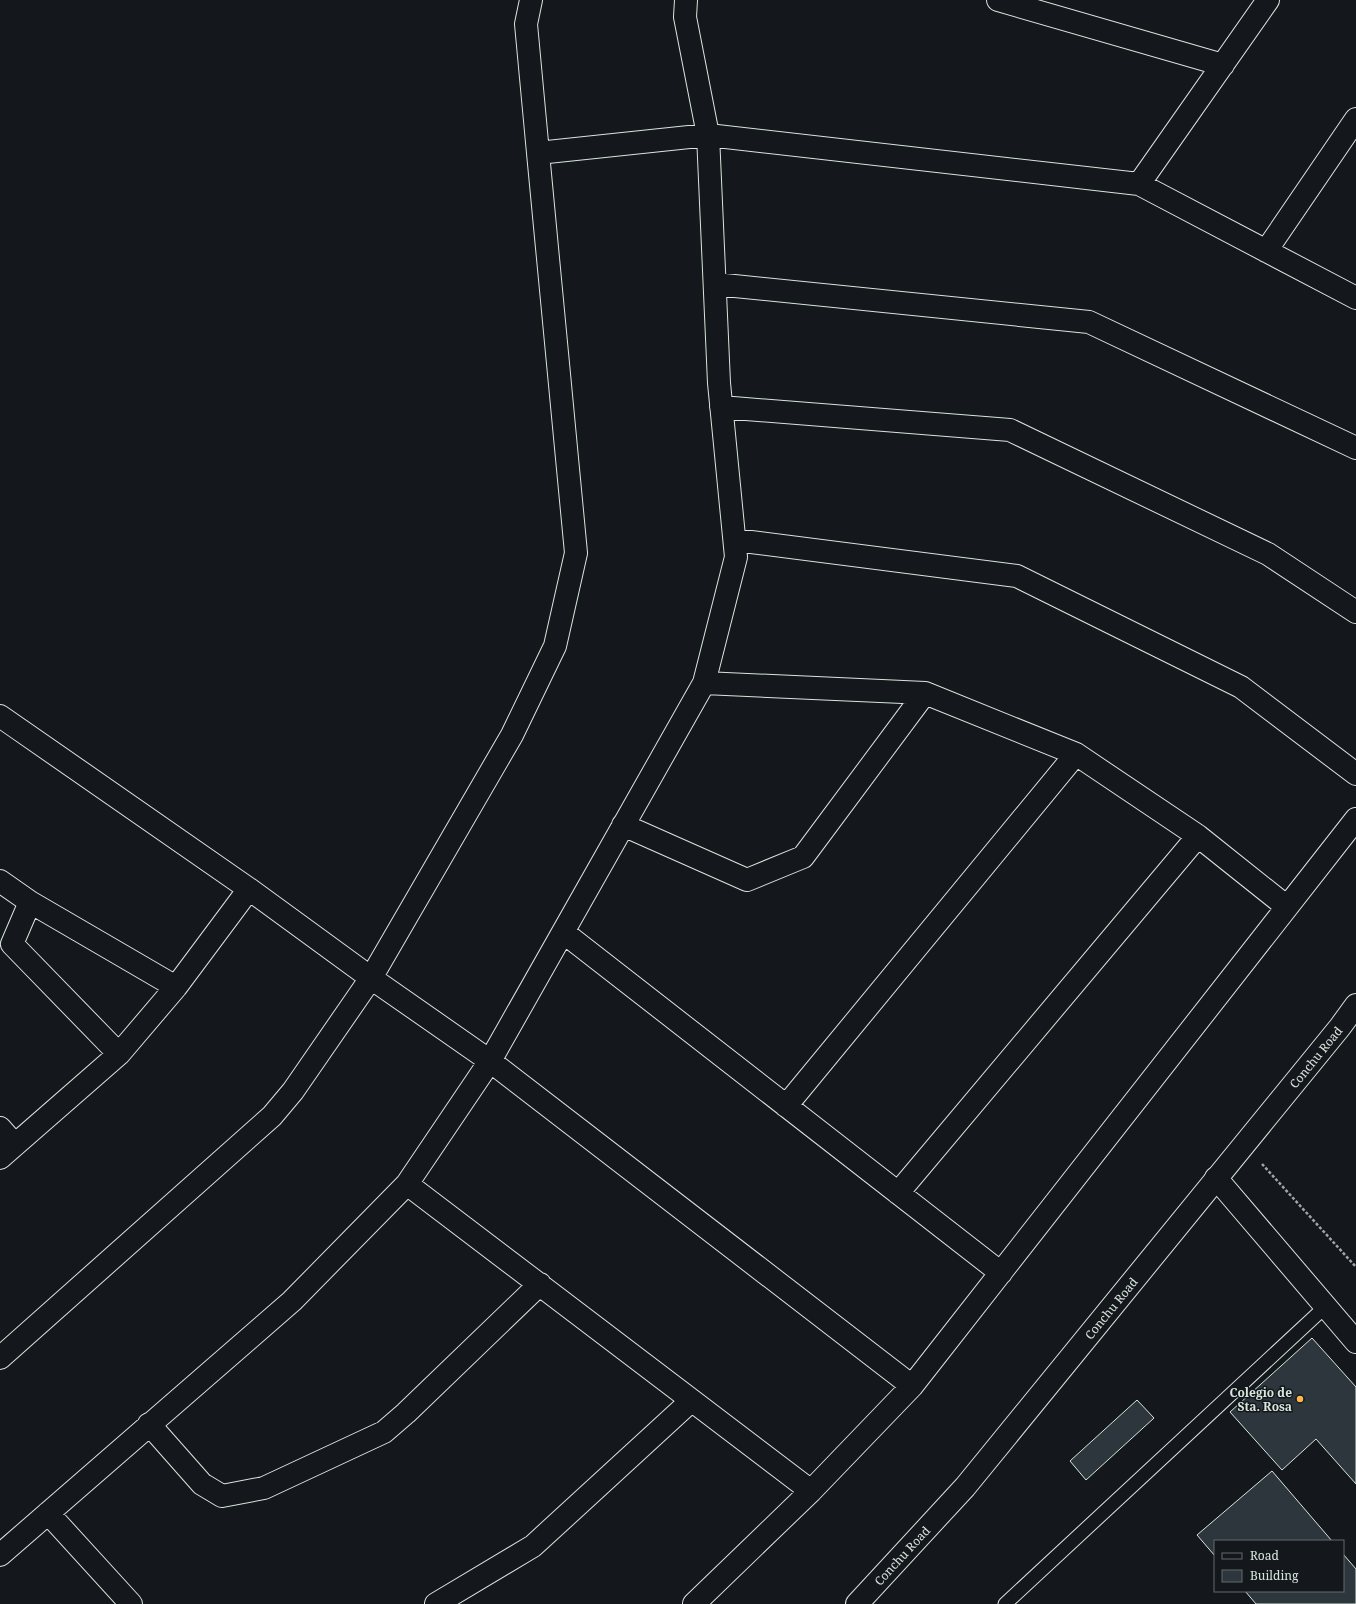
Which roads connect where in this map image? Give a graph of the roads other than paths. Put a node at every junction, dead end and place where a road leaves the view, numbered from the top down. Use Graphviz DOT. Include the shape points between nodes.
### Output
graph roads {
  1 [pos="531,0"];
  2 [pos="686,0"];
  3 [pos="998,0"];
  4 [pos="1268,0"];
  5 [pos="1223,64"];
  6 [pos="1356,119"];
  7 [pos="708,135"];
  8 [pos="538,153"];
  9 [pos="1139,184"];
  10 [pos="1266,251"];
  11 [pos="714,284"];
  12 [pos="1356,298"];
  13 [pos="721,407"];
  14 [pos="1356,448"];
  15 [pos="735,540"];
  16 [pos="1356,612"];
  17 [pos="704,683"];
  18 [pos="925,693"];
  19 [pos="0,716"];
  20 [pos="1076,754"];
  21 [pos="1356,774"];
  22 [pos="1356,820"];
  23 [pos="623,826"];
  24 [pos="1198,836"];
  25 [pos="0,881"];
  26 [pos="249,889"];
  27 [pos="30,902"];
  28 [pos="1287,907"];
  29 [pos="563,932"];
  30 [pos="371,978"];
  31 [pos="176,987"];
  32 [pos="1356,1005"];
  33 [pos="120,1054"];
  34 [pos="490,1061"];
  35 [pos="786,1106"];
  36 [pos="0,1128"];
  37 [pos="7,1151"];
  38 [pos="1216,1178"];
  39 [pos="407,1184"];
  40 [pos="898,1193"];
  41 [pos="1001,1273"];
  42 [pos="540,1284"];
  43 [pos="1325,1307"];
  44 [pos="1356,1342"];
  45 [pos="0,1358"];
  46 [pos="912,1386"];
  47 [pos="691,1401"];
  48 [pos="149,1424"];
  49 [pos="811,1491"];
  50 [pos="48,1513"];
  51 [pos="0,1555"];
  52 [pos="131,1604"];
  53 [pos="436,1604"];
  54 [pos="694,1604"];
  55 [pos="857,1604"];
  56 [pos="1005,1604"];
  1 -- 8 [label="street" via="526,24"];
  2 -- 7 [label="street" via="685,17"];
  3 -- 5 [label="street"];
  4 -- 5 [label="street"];
  5 -- 9 [label="street"];
  6 -- 10 [label="street"];
  7 -- 8 [label="street"];
  7 -- 9 [label="street"];
  7 -- 11 [label="street"];
  8 -- 30 [label="street" via="576,554 552,653 512,735"];
  9 -- 10 [label="street"];
  10 -- 12 [label="street"];
  11 -- 13 [label="street"];
  11 -- 14 [label="street" via="1089,322"];
  13 -- 15 [label="street"];
  13 -- 16 [label="street" via="1010,430 1268,554"];
  15 -- 17 [label="street" via="736,557"];
  15 -- 21 [label="street" via="1017,576 1241,687"];
  17 -- 18 [label="street"];
  17 -- 23 [label="street"];
  18 -- 20 [label="street"];
  18 -- 23 [label="street" via="803,857 746,880"];
  19 -- 26 [label="street"];
  20 -- 24 [label="street"];
  20 -- 35 [label="street"];
  22 -- 28 [label="street"];
  23 -- 29 [label="street"];
  24 -- 28 [label="street"];
  24 -- 40 [label="street"];
  25 -- 27 [label="street"];
  26 -- 30 [label="street"];
  26 -- 31 [label="street"];
  27 -- 31 [label="street"];
  27 -- 33 [label="street" via="12,944"];
  28 -- 41 [label="street"];
  29 -- 34 [label="street"];
  29 -- 35 [label="street"];
  30 -- 34 [label="street"];
  30 -- 45 [label="street" via="272,1116"];
  31 -- 33 [label="street"];
  32 -- 38 [label="street, Conchu Road"];
  33 -- 37 [label="street"];
  34 -- 39 [label="street"];
  34 -- 46 [label="street"];
  35 -- 40 [label="street"];
  36 -- 37 [label="street"];
  38 -- 43 [label="street"];
  38 -- 55 [label="street, Conchu Road" via="965,1487"];
  39 -- 42 [label="street"];
  39 -- 48 [label="street" via="292,1301"];
  40 -- 41 [label="street"];
  41 -- 46 [label="street"];
  42 -- 47 [label="street"];
  42 -- 48 [label="street" via="384,1432 264,1488 222,1496 202,1484"];
  43 -- 44 [label="street"];
  43 -- 56 [label="lane"];
  46 -- 49 [label="street"];
  47 -- 49 [label="street"];
  47 -- 53 [label="street" via="533,1546"];
  48 -- 50 [label="street"];
  49 -- 54 [label="street"];
  50 -- 51 [label="street"];
  50 -- 52 [label="street"];
}
